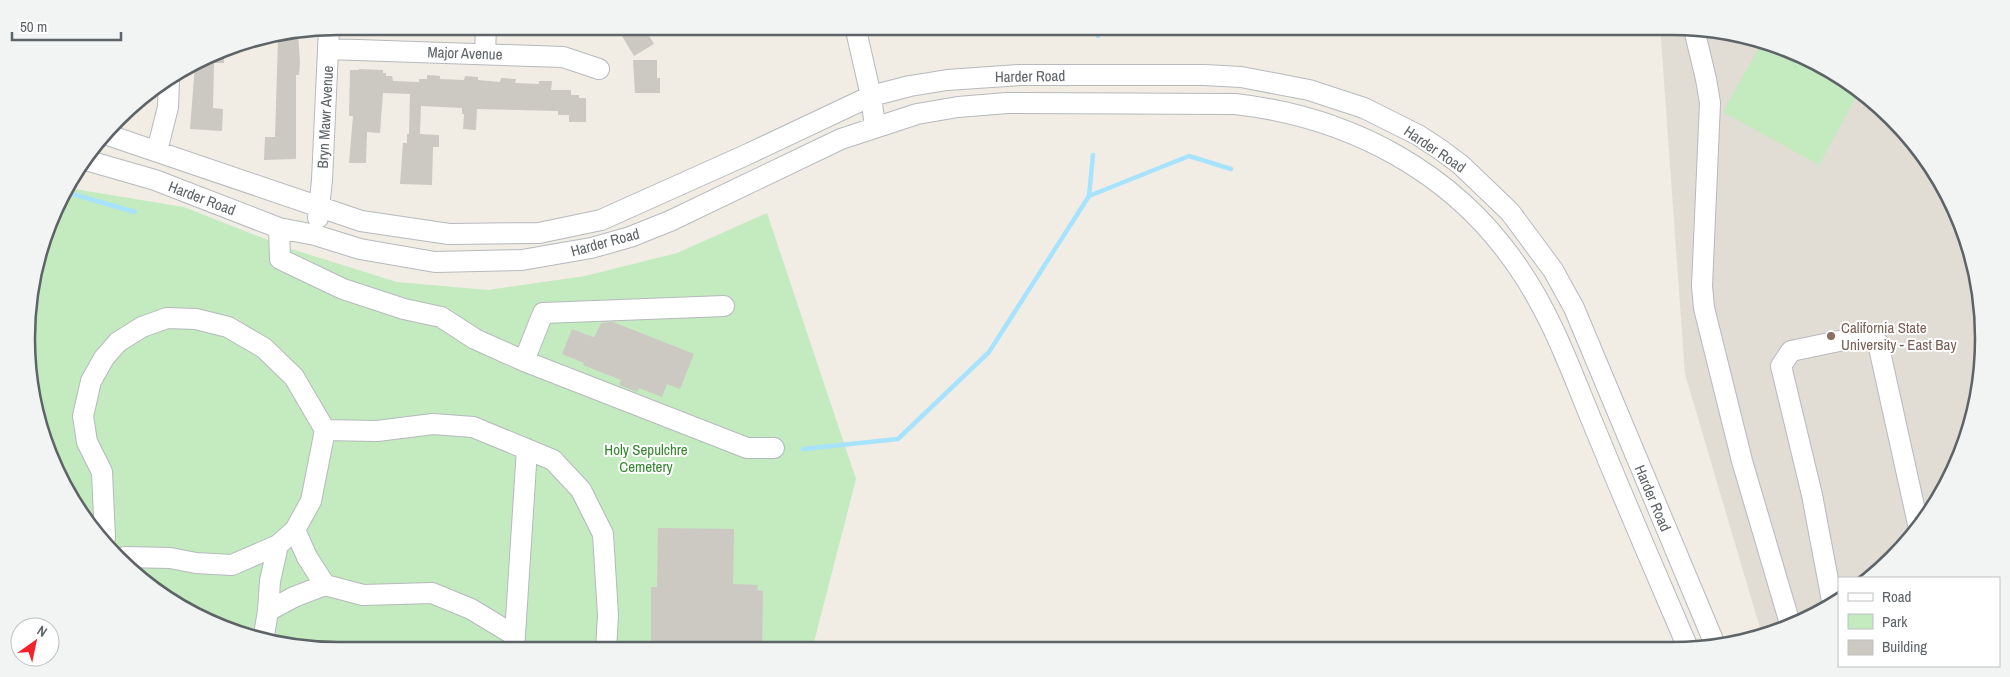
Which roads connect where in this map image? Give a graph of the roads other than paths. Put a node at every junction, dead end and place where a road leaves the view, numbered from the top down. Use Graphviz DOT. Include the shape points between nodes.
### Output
graph roads {
  1 [pos="329,35"];
  2 [pos="486,35"];
  3 [pos="857,35"];
  4 [pos="1696,36"];
  5 [pos="328,49"];
  6 [pos="486,54"];
  7 [pos="599,69"];
  8 [pos="169,87"];
  9 [pos="870,96"];
  10 [pos="875,127"];
  11 [pos="111,137"];
  12 [pos="157,151"];
  13 [pos="92,162"];
  14 [pos="320,206"];
  15 [pos="279,228"];
  16 [pos="315,235"];
  17 [pos="724,306"];
  18 [pos="524,361"];
  19 [pos="325,430"];
  20 [pos="774,448"];
  21 [pos="527,449"];
  22 [pos="1916,517"];
  23 [pos="295,530"];
  24 [pos="105,532"];
  25 [pos="278,545"];
  26 [pos="128,557"];
  27 [pos="325,585"];
  28 [pos="1831,596"];
  29 [pos="268,611"];
  30 [pos="1788,619"];
  31 [pos="264,633"];
  32 [pos="1713,639"];
  33 [pos="1685,641"];
  34 [pos="513,642"];
  35 [pos="514,642"];
  36 [pos="606,642"];
  1 -- 5 [label="street, Bryn Mawr Avenue"];
  2 -- 6 [label="street"];
  3 -- 9 [label="street"];
  4 -- 30 [label="street" via="1710,103 1702,279 1704,308 1742,461"];
  5 -- 6 [label="street, Major Avenue"];
  5 -- 14 [label="street, Bryn Mawr Avenue"];
  6 -- 7 [label="street, Major Avenue" via="563,57"];
  8 -- 12 [label="street" via="168,107"];
  9 -- 10 [label="street"];
  9 -- 14 [label="street, Harder Road" via="601,220 540,233 449,234 410,230 361,221"];
  9 -- 32 [label="street, Harder Road" via="910,86 994,76 1241,77 1309,90 1364,108 1418,135 1461,165 1510,212 1553,270 1574,308"];
  10 -- 16 [label="street, Harder Road" via="670,221 591,248 522,260 435,262 360,249"];
  10 -- 33 [label="street, Harder Road" via="934,111 1007,103 1235,104 1266,107 1322,121 1384,148 1413,166 1441,185 1471,212 1520,270 1540,303"];
  11 -- 12 [label="street, Harder Road"];
  12 -- 14 [label="street, Harder Road" via="184,163"];
  13 -- 15 [label="street, Harder Road" via="155,180"];
  14 -- 16 [label="street"];
  15 -- 16 [label="street, Harder Road"];
  15 -- 18 [label="street" via="280,258 343,288 441,317 475,340"];
  17 -- 18 [label="street" via="542,313"];
  18 -- 20 [label="street" via="747,448"];
  19 -- 21 [label="street" via="377,431 433,424 473,427"];
  19 -- 23 [label="street" via="311,501"];
  19 -- 24 [label="street" via="294,377 264,348 243,335 228,327 196,319 167,318 142,328 118,342 104,358 91,381 83,416 87,442 102,472"];
  21 -- 35 [label="street"];
  21 -- 36 [label="street" via="553,460 581,490 603,534"];
  22 -- 28 [label="street" via="1878,343 1863,336 1792,351 1781,366 1812,495"];
  23 -- 25 [label="street"];
  23 -- 27 [label="street"];
  25 -- 26 [label="street" via="232,565"];
  25 -- 29 [label="street" via="270,581"];
  27 -- 29 [label="street" via="294,596"];
  27 -- 34 [label="street" via="363,595 432,593 471,608"];
  29 -- 31 [label="street"];
}
